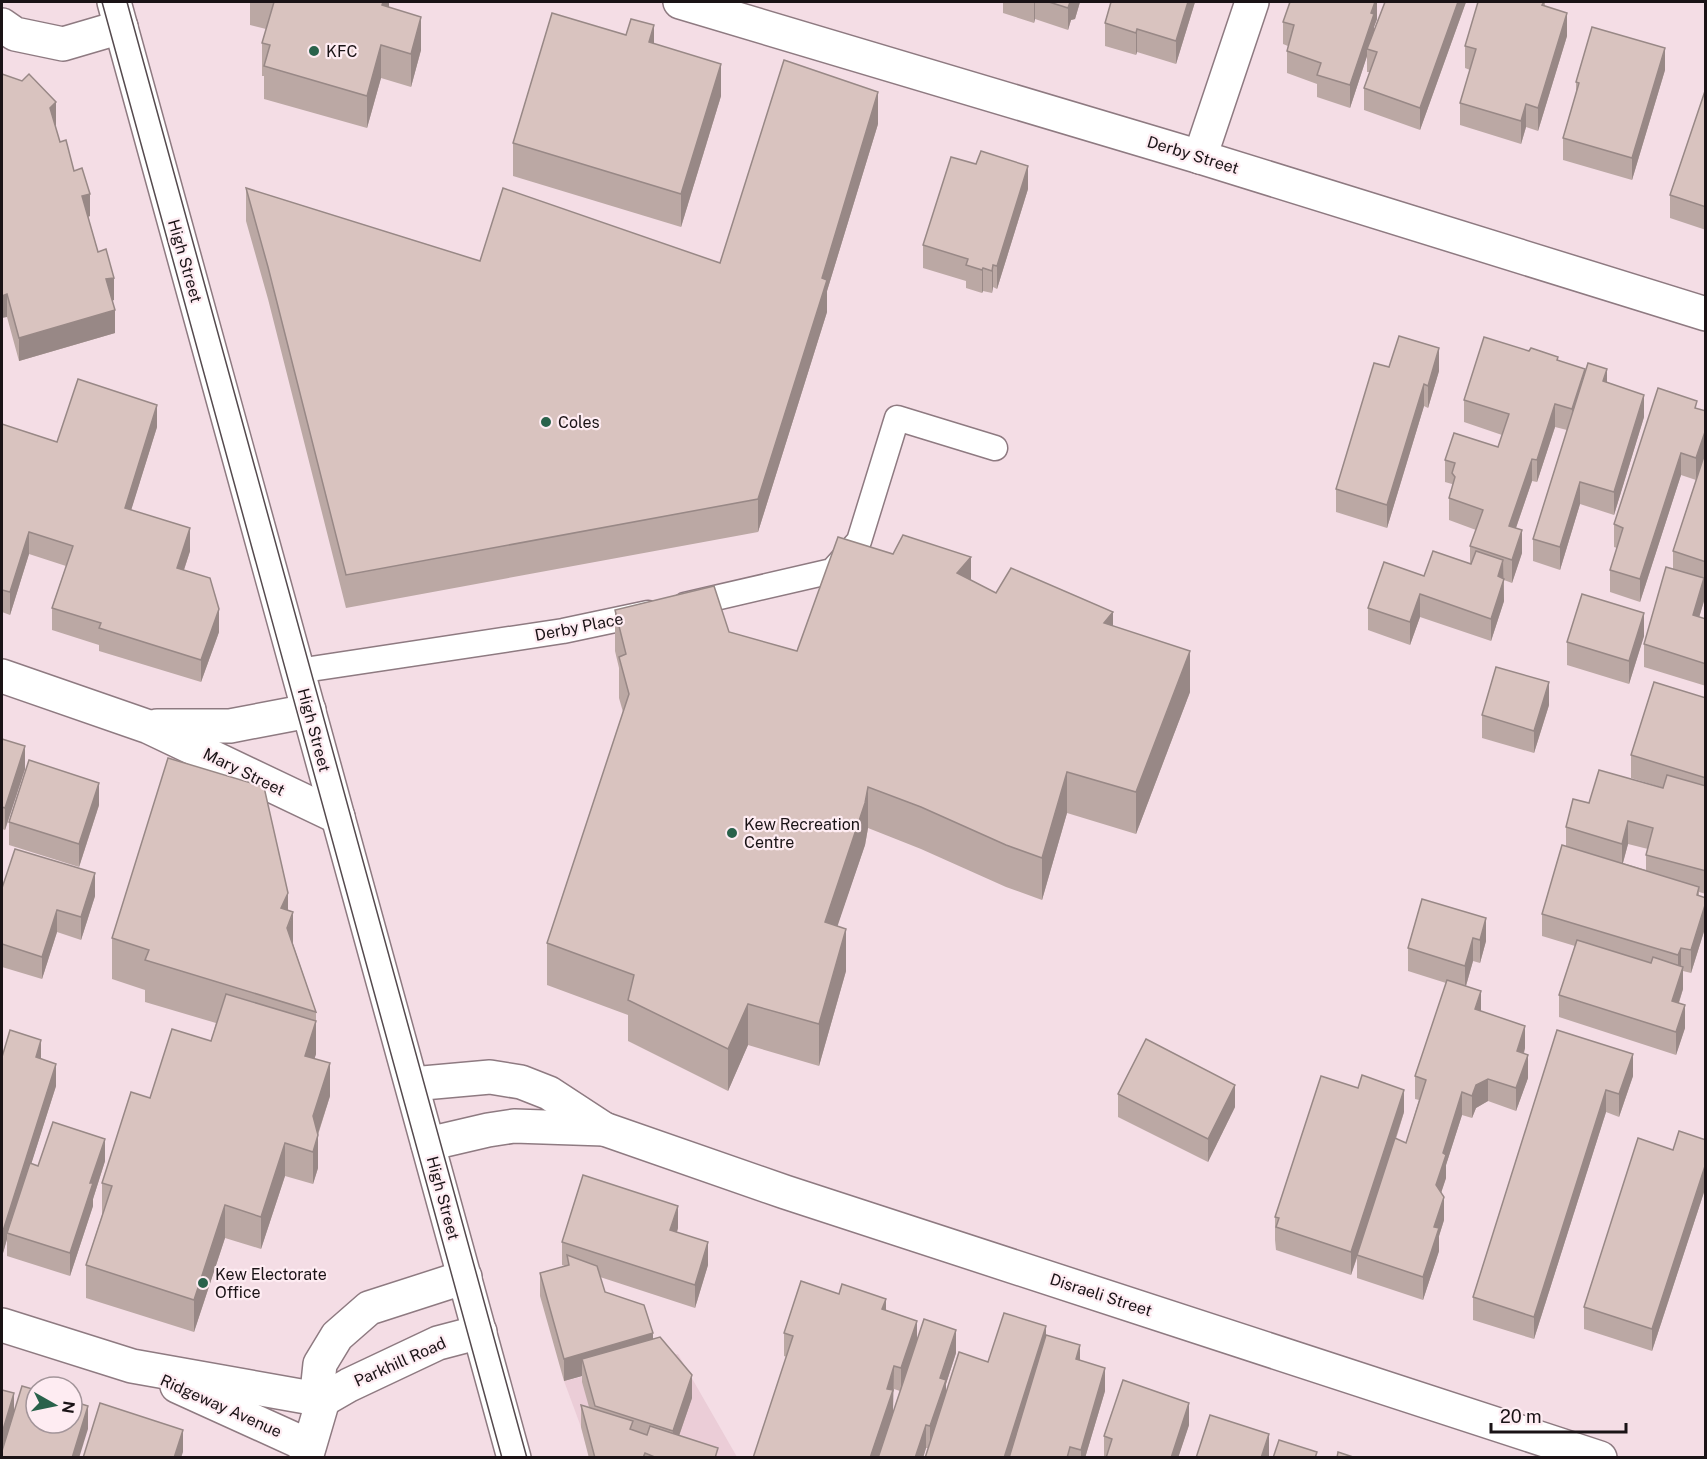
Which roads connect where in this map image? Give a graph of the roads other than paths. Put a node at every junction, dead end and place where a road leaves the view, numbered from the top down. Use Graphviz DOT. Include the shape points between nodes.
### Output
graph roads {
  1 [pos="680,2"];
  2 [pos="1252,2"];
  3 [pos="118,14"];
  4 [pos="2,25"];
  5 [pos="1200,157"];
  6 [pos="1706,314"];
  7 [pos="995,448"];
  8 [pos="299,673"];
  9 [pos="2,676"];
  10 [pos="309,710"];
  11 [pos="149,726"];
  12 [pos="338,817"];
  13 [pos="412,1084"];
  14 [pos="604,1129"];
  15 [pos="428,1144"];
  16 [pos="465,1277"];
  17 [pos="2,1325"];
  18 [pos="480,1332"];
  19 [pos="132,1366"];
  20 [pos="323,1400"];
  21 [pos="308,1452"];
  22 [pos="514,1458"];
  23 [pos="1600,1458"];
  1 -- 5 [label="street, Derby Street"];
  2 -- 5 [label="street"];
  3 -- 4 [label="street" via="63,44 15,34"];
  3 -- 8 [label="street, High Street"];
  5 -- 6 [label="street, Derby Street"];
  7 -- 8 [label="lane, Derby Place" via="897,418 860,542 832,572 563,631"];
  8 -- 10 [label="street, High Street"];
  9 -- 11 [label="street, Mary Street"];
  10 -- 11 [label="street, Mary Street" via="230,726"];
  10 -- 12 [label="street, High Street"];
  11 -- 12 [label="street, Mary Street"];
  12 -- 13 [label="street, High Street"];
  13 -- 14 [label="street, Disraeli Street" via="490,1077 520,1082 549,1093"];
  13 -- 15 [label="street, High Street"];
  14 -- 15 [label="street, Disraeli Street" via="514,1126"];
  14 -- 23 [label="street, Disraeli Street" via="797,1196"];
  15 -- 16 [label="street, High Street"];
  16 -- 18 [label="street, High Street"];
  16 -- 20 [label="street" via="369,1308 337,1335 320,1364 318,1383"];
  17 -- 19 [label="street, Ridgeway Avenue"];
  18 -- 20 [label="street, Parkhill Road" via="438,1343"];
  18 -- 22 [label="street, High Street"];
  19 -- 20 [label="street, Ridgeway Avenue"];
  19 -- 21 [label="street, Ridgeway Avenue"];
  20 -- 21 [label="street"];
}
